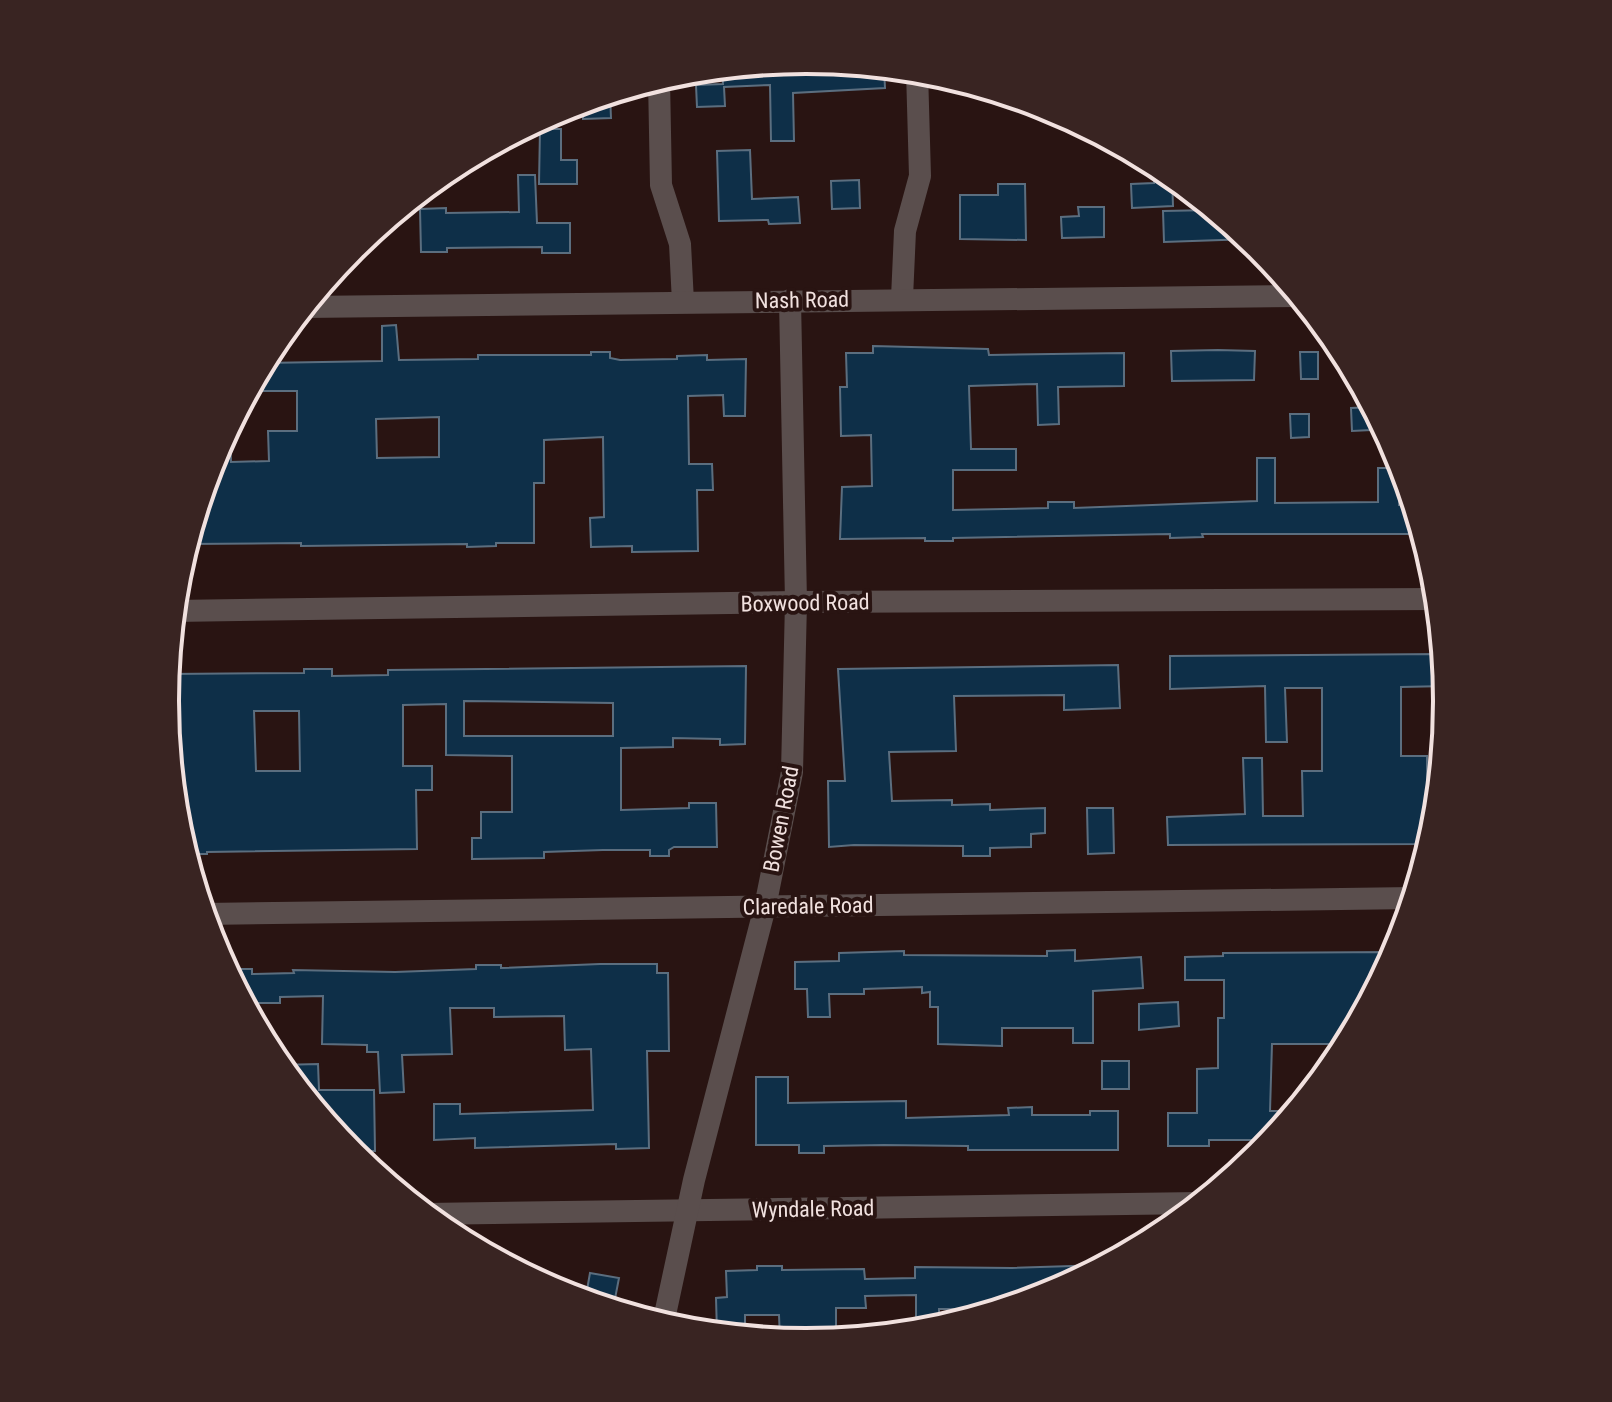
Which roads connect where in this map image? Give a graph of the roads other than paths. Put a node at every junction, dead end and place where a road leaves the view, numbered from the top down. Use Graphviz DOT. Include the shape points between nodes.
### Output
graph roads {
  1 [pos="917,84"];
  2 [pos="659,92"];
  3 [pos="1284,296"];
  4 [pos="902,298"];
  5 [pos="790,300"];
  6 [pos="683,302"];
  7 [pos="319,307"];
  8 [pos="1425,599"];
  9 [pos="796,602"];
  10 [pos="185,611"];
  11 [pos="1401,898"];
  12 [pos="765,907"];
  13 [pos="216,914"];
  14 [pos="1180,1203"];
  15 [pos="689,1211"];
  16 [pos="446,1214"];
  17 [pos="666,1312"];
  1 -- 4 [label="street" via="920,176 905,231"];
  2 -- 6 [label="street" via="661,185 680,244"];
  3 -- 4 [label="street, Nash Road"];
  4 -- 5 [label="street, Nash Road"];
  5 -- 6 [label="street, Nash Road"];
  5 -- 9 [label="street, Bowen Road"];
  6 -- 7 [label="street, Nash Road"];
  8 -- 9 [label="street, Boxwood Road"];
  9 -- 10 [label="street, Boxwood Road"];
  9 -- 12 [label="street, Bowen Road" via="792,772"];
  11 -- 12 [label="street, Claredale Road"];
  12 -- 13 [label="street, Claredale Road"];
  12 -- 15 [label="street, Bowen Road"];
  14 -- 15 [label="street, Wyndale Road"];
  15 -- 16 [label="street, Wyndale Road"];
  15 -- 17 [label="street, Bowen Road"];
}
